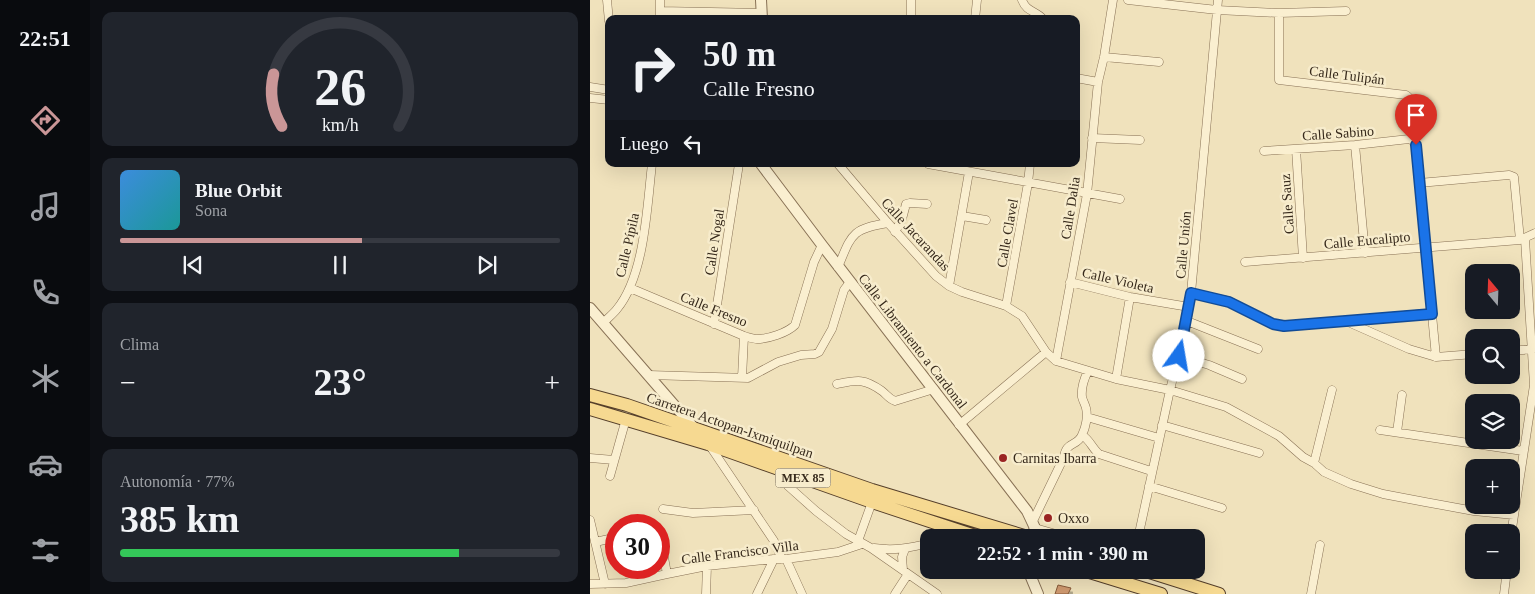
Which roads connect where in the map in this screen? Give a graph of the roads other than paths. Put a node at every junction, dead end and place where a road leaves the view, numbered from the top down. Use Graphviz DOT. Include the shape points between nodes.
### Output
graph roads {
  1 [pos="607,0"];
  2 [pos="660,0"];
  3 [pos="761,0"];
  4 [pos="911,0"];
  5 [pos="977,0"];
  6 [pos="1022,0"];
  7 [pos="1113,0"];
  8 [pos="1128,0"];
  9 [pos="1218,0"];
  10 [pos="1217,10"];
  11 [pos="1346,11"];
  12 [pos="1279,13"];
  13 [pos="608,15"];
  14 [pos="660,15"];
  15 [pos="715,15"];
  16 [pos="762,15"];
  17 [pos="911,15"];
  18 [pos="975,15"];
  19 [pos="1039,15"];
  20 [pos="1104,57"];
  21 [pos="1159,62"];
  22 [pos="1080,79"];
  23 [pos="1098,82"];
  24 [pos="590,87"];
  25 [pos="605,89"];
  26 [pos="590,98"];
  27 [pos="605,100"];
  28 [pos="1414,120"];
  29 [pos="1092,138"];
  30 [pos="1140,140"];
  31 [pos="1355,145"];
  32 [pos="1296,149"];
  33 [pos="1264,151"];
  34 [pos="652,167"];
  35 [pos="739,167"];
  36 [pos="763,167"];
  37 [pos="841,167"];
  38 [pos="943,167"];
  39 [pos="1030,167"];
  40 [pos="969,172"];
  41 [pos="1028,183"];
  42 [pos="1419,183"];
  43 [pos="1087,194"];
  44 [pos="1120,199"];
  45 [pos="927,204"];
  46 [pos="962,216"];
  47 [pos="986,220"];
  48 [pos="888,223"];
  49 [pos="895,232"];
  50 [pos="1535,233"];
  51 [pos="1522,240"];
  52 [pos="822,246"];
  53 [pos="1426,248"];
  54 [pos="1365,252"];
  55 [pos="1303,258"];
  56 [pos="1245,262"];
  57 [pos="838,267"];
  58 [pos="850,282"];
  59 [pos="1070,282"];
  60 [pos="949,286"];
  61 [pos="630,288"];
  62 [pos="1191,293"];
  63 [pos="1130,296"];
  64 [pos="1006,306"];
  65 [pos="1189,307"];
  66 [pos="590,308"];
  67 [pos="1432,314"];
  68 [pos="1187,321"];
  69 [pos="1346,321"];
  70 [pos="604,322"];
  71 [pos="714,324"];
  72 [pos="744,336"];
  73 [pos="1258,349"];
  74 [pos="1533,349"];
  75 [pos="1520,350"];
  76 [pos="1046,352"];
  77 [pos="1465,354"];
  78 [pos="1179,356"];
  79 [pos="1436,356"];
  80 [pos="1056,361"];
  81 [pos="1088,371"];
  82 [pos="649,375"];
  83 [pos="742,378"];
  84 [pos="1116,379"];
  85 [pos="1242,379"];
  86 [pos="837,384"];
  87 [pos="1535,385"];
  88 [pos="934,389"];
  89 [pos="1170,390"];
  90 [pos="1332,390"];
  91 [pos="590,395"];
  92 [pos="1402,395"];
  93 [pos="590,409"];
  94 [pos="1087,417"];
  95 [pos="626,419"];
  96 [pos="959,425"];
  97 [pos="1162,425"];
  98 [pos="695,430"];
  99 [pos="1380,430"];
  100 [pos="1397,432"];
  101 [pos="1082,435"];
  102 [pos="1160,438"];
  103 [pos="708,444"];
  104 [pos="1523,451"];
  105 [pos="1259,453"];
  106 [pos="590,458"];
  107 [pos="614,460"];
  108 [pos="1314,463"];
  109 [pos="776,468"];
  110 [pos="1151,471"];
  111 [pos="610,476"];
  112 [pos="1149,486"];
  113 [pos="872,502"];
  114 [pos="1222,508"];
  115 [pos="663,509"];
  116 [pos="754,510"];
  117 [pos="1514,515"];
  118 [pos="590,520"];
  119 [pos="599,520"];
  120 [pos="1513,524"];
  121 [pos="954,529"];
  122 [pos="1021,529"];
  123 [pos="1030,529"];
  124 [pos="1033,529"];
  125 [pos="1140,529"];
  126 [pos="605,540"];
  127 [pos="595,542"];
  128 [pos="860,542"];
  129 [pos="920,545"];
  130 [pos="1320,545"];
  131 [pos="871,548"];
  132 [pos="905,549"];
  133 [pos="781,559"];
  134 [pos="707,566"];
  135 [pos="905,572"];
  136 [pos="670,573"];
  137 [pos="645,579"];
  138 [pos="1032,579"];
  139 [pos="1112,579"];
  140 [pos="1172,579"];
  141 [pos="1506,579"];
  142 [pos="590,584"];
  143 [pos="605,584"];
  144 [pos="933,593"];
  145 [pos="706,594"];
  146 [pos="757,594"];
  147 [pos="802,594"];
  148 [pos="895,594"];
  149 [pos="1038,594"];
  150 [pos="1161,594"];
  151 [pos="1219,594"];
  152 [pos="1311,594"];
  153 [pos="1504,594"];
  1 -- 13 [label="street"];
  2 -- 14 [label="street"];
  3 -- 16 [label="street"];
  4 -- 17 [label="street"];
  5 -- 18 [label="street"];
  6 -- 19 [label="street" via="1024,6"];
  7 -- 20 [label="street, Calle Dalia"];
  8 -- 10 [label="street"];
  9 -- 10 [label="street, Calle Unión"];
  10 -- 12 [label="street"];
  10 -- 62 [label="street, Calle Unión"];
  11 -- 12 [label="street"];
  12 -- 28 [label="street, Calle Tulipán" via="1279,80 1406,95 1410,98"];
  14 -- 15 [label="street"];
  20 -- 21 [label="street"];
  20 -- 23 [label="street, Calle Dalia"];
  22 -- 23 [label="street"];
  23 -- 29 [label="street, Calle Dalia"];
  24 -- 25 [label="street"];
  26 -- 27 [label="street"];
  29 -- 30 [label="street"];
  29 -- 43 [label="street, Calle Dalia"];
  31 -- 32 [label="street, Calle Sabino"];
  31 -- 42 [label="street, Calle Sabino" via="1413,141"];
  31 -- 54 [label="street"];
  32 -- 33 [label="street, Calle Sabino"];
  32 -- 55 [label="street, Calle Sauz"];
  34 -- 61 [label="street, Calle Pípila" via="647,217"];
  35 -- 71 [label="street, Calle Nogal"];
  36 -- 52 [label="street, Calle Libramiento a Cardonal"];
  37 -- 48 [label="street, Calle Jacarandas"];
  38 -- 40 [label="street"];
  39 -- 41 [label="street, Calle Clavel"];
  40 -- 41 [label="street"];
  40 -- 46 [label="street"];
  41 -- 43 [label="street"];
  41 -- 64 [label="street, Calle Clavel"];
  42 -- 51 [label="street" via="1514,177"];
  42 -- 53 [label="street"];
  43 -- 44 [label="street"];
  43 -- 59 [label="street, Calle Dalia"];
  45 -- 49 [label="street" via="906,204"];
  46 -- 47 [label="street"];
  46 -- 60 [label="street"];
  48 -- 49 [label="street, Calle Jacarandas"];
  48 -- 57 [label="street" via="865,226 854,234"];
  49 -- 60 [label="street, Calle Jacarandas"];
  50 -- 51 [label="street"];
  51 -- 53 [label="street, Calle Eucalipto"];
  51 -- 74 [label="street"];
  52 -- 57 [label="street, Calle Libramiento a Cardonal"];
  52 -- 72 [label="street, Calle Fresno" via="795,325 784,333 757,339"];
  53 -- 54 [label="street, Calle Eucalipto"];
  53 -- 67 [label="street"];
  54 -- 55 [label="street, Calle Eucalipto"];
  55 -- 56 [label="street, Calle Eucalipto"];
  57 -- 58 [label="street, Calle Libramiento a Cardonal"];
  58 -- 83 [label="street" via="844,290 832,329 819,352 778,362"];
  58 -- 88 [label="street, Calle Libramiento a Cardonal"];
  59 -- 63 [label="street, Calle Violeta"];
  59 -- 80 [label="street, Calle Dalia"];
  60 -- 64 [label="street, Calle Jacarandas"];
  61 -- 70 [label="street, Calle Pípila" via="618,308"];
  61 -- 71 [label="street, Calle Fresno"];
  62 -- 65 [label="street, Calle Unión"];
  62 -- 69 [label="street" via="1229,302 1273,324 1284,326"];
  63 -- 65 [label="street, Calle Violeta"];
  63 -- 84 [label="street"];
  64 -- 76 [label="street, Calle Jacarandas" via="1022,316"];
  65 -- 68 [label="street, Calle Unión"];
  66 -- 70 [label="street"];
  67 -- 69 [label="street"];
  67 -- 79 [label="street"];
  68 -- 73 [label="street"];
  68 -- 78 [label="street, Calle Unión"];
  69 -- 79 [label="street" via="1409,349"];
  70 -- 82 [label="street"];
  71 -- 72 [label="street, Calle Fresno"];
  72 -- 83 [label="street"];
  74 -- 75 [label="street"];
  74 -- 87 [label="street"];
  76 -- 80 [label="street, Calle Jacarandas"];
  76 -- 96 [label="street"];
  77 -- 79 [label="street"];
  78 -- 85 [label="street"];
  78 -- 89 [label="street, Calle Unión"];
  80 -- 81 [label="street, Calle Jacarandas"];
  81 -- 84 [label="street, Calle Jacarandas"];
  81 -- 94 [label="street" via="1082,390"];
  82 -- 83 [label="street"];
  82 -- 98 [label="street"];
  84 -- 89 [label="street, Calle Jacarandas"];
  86 -- 88 [label="street" via="859,379 873,384 895,401"];
  87 -- 104 [label="street"];
  88 -- 96 [label="street, Calle Libramiento a Cardonal"];
  89 -- 97 [label="street, Calle Unión"];
  89 -- 108 [label="street, Calle Jacarandas" via="1234,411 1279,436"];
  90 -- 108 [label="street"];
  91 -- 98 [label="main road, Carretera Actopan-Ixmiquilpan / MEX 85"];
  92 -- 100 [label="street"];
  93 -- 95 [label="main road, MEX 85"];
  94 -- 101 [label="street"];
  94 -- 102 [label="street"];
  95 -- 103 [label="main road, MEX 85"];
  95 -- 107 [label="street"];
  96 -- 123 [label="street, Calle Libramiento a Cardonal"];
  97 -- 102 [label="street, Calle Unión"];
  97 -- 105 [label="street"];
  98 -- 103 [label="street"];
  98 -- 122 [label="main road, Carretera Actopan-Ixmiquilpan / MEX 85" via="872,490"];
  99 -- 100 [label="street"];
  100 -- 104 [label="street"];
  101 -- 110 [label="street" via="1099,454"];
  101 -- 124 [label="street" via="1065,450"];
  102 -- 110 [label="street, Calle Unión"];
  103 -- 109 [label="main road, MEX 85"];
  103 -- 116 [label="street"];
  104 -- 117 [label="street"];
  106 -- 107 [label="street"];
  107 -- 111 [label="street"];
  108 -- 117 [label="street, Calle Jacarandas" via="1324,472 1383,494"];
  109 -- 113 [label="main road, MEX 85"];
  109 -- 128 [label="street" via="788,486 816,511"];
  110 -- 112 [label="street, Calle Unión"];
  112 -- 114 [label="street"];
  112 -- 125 [label="street, Calle Unión"];
  113 -- 121 [label="main road, MEX 85"];
  113 -- 128 [label="street"];
  115 -- 116 [label="street" via="693,513"];
  116 -- 133 [label="street" via="774,541"];
  117 -- 120 [label="street"];
  118 -- 119 [label="street"];
  118 -- 127 [label="street"];
  126 -- 127 [label="street"];
  127 -- 143 [label="street"];
  128 -- 131 [label="street"];
  128 -- 133 [label="street, Calle Francisco Villa" via="838,552"];
  129 -- 132 [label="street"];
  130 -- 152 [label="street"];
  131 -- 132 [label="street"];
  131 -- 135 [label="street"];
  132 -- 135 [label="street" via="902,557"];
  133 -- 134 [label="street, Calle Francisco Villa"];
  133 -- 146 [label="street"];
  133 -- 147 [label="street"];
  134 -- 136 [label="street, Calle Francisco Villa"];
  134 -- 145 [label="street"];
  135 -- 144 [label="street"];
  135 -- 148 [label="street"];
  137 -- 143 [label="street, Calle Francisco Villa"];
  138 -- 149 [label="street"];
  139 -- 150 [label="main road"];
  140 -- 151 [label="main road"];
  141 -- 153 [label="street"];
  142 -- 143 [label="street, Calle Francisco Villa"];
}
